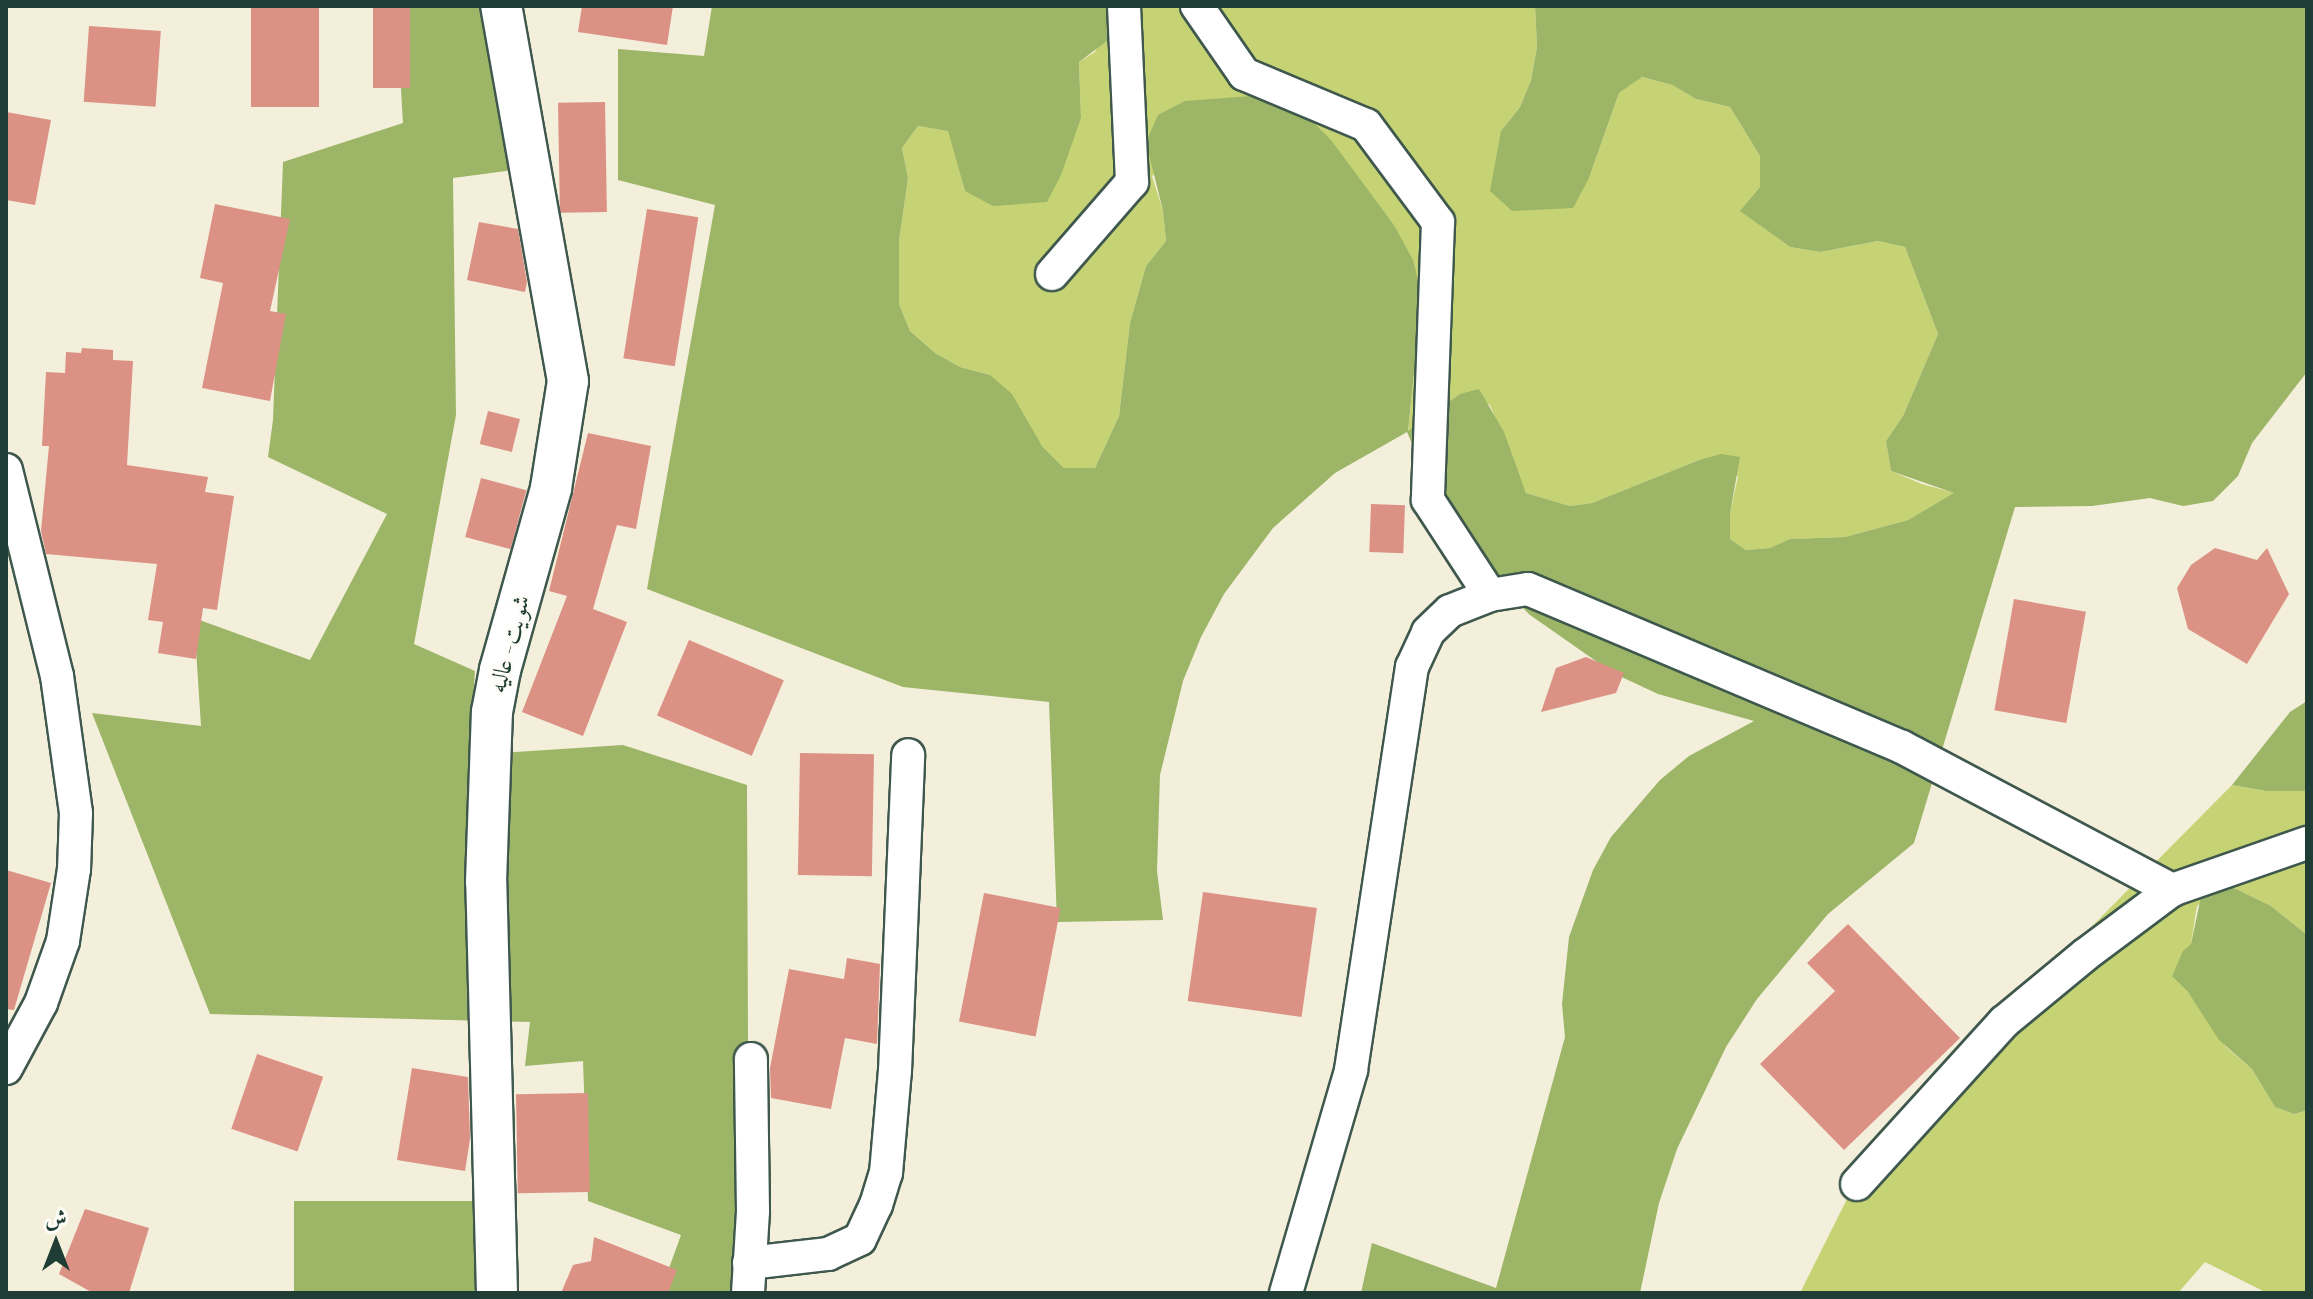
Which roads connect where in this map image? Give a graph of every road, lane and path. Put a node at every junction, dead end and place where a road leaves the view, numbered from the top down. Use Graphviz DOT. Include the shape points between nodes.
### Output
graph roads {
  1 [pos="501,6"];
  2 [pos="1124,6"];
  3 [pos="1197,6"];
  4 [pos="1052,274"];
  5 [pos="6,470"];
  6 [pos="1490,595"];
  7 [pos="908,755"];
  8 [pos="2307,843"];
  9 [pos="2172,890"];
  10 [pos="751,1059"];
  11 [pos="6,1068"];
  12 [pos="1857,1184"];
  13 [pos="748,1278"];
  14 [pos="497,1293"];
  15 [pos="1286,1293"];
  1 -- 14 [label="street, شويت - عاليه" via="568,381 551,488 492,712 486,882"];
  2 -- 4 [label="street" via="1132,182"];
  3 -- 6 [label="street" via="1244,74 1366,125 1438,222 1428,500"];
  5 -- 11 [label="street" via="57,676 76,813 63,941 41,1003"];
  6 -- 9 [label="street" via="1528,589 1902,747"];
  6 -- 15 [label="street" via="1450,611 1428,632 1412,667 1351,1070"];
  7 -- 13 [label="street" via="886,1173 860,1239"];
  8 -- 9 [label="street"];
  9 -- 12 [label="street" via="2004,1022"];
  10 -- 13 [label="street" via="753,1211"];
}
